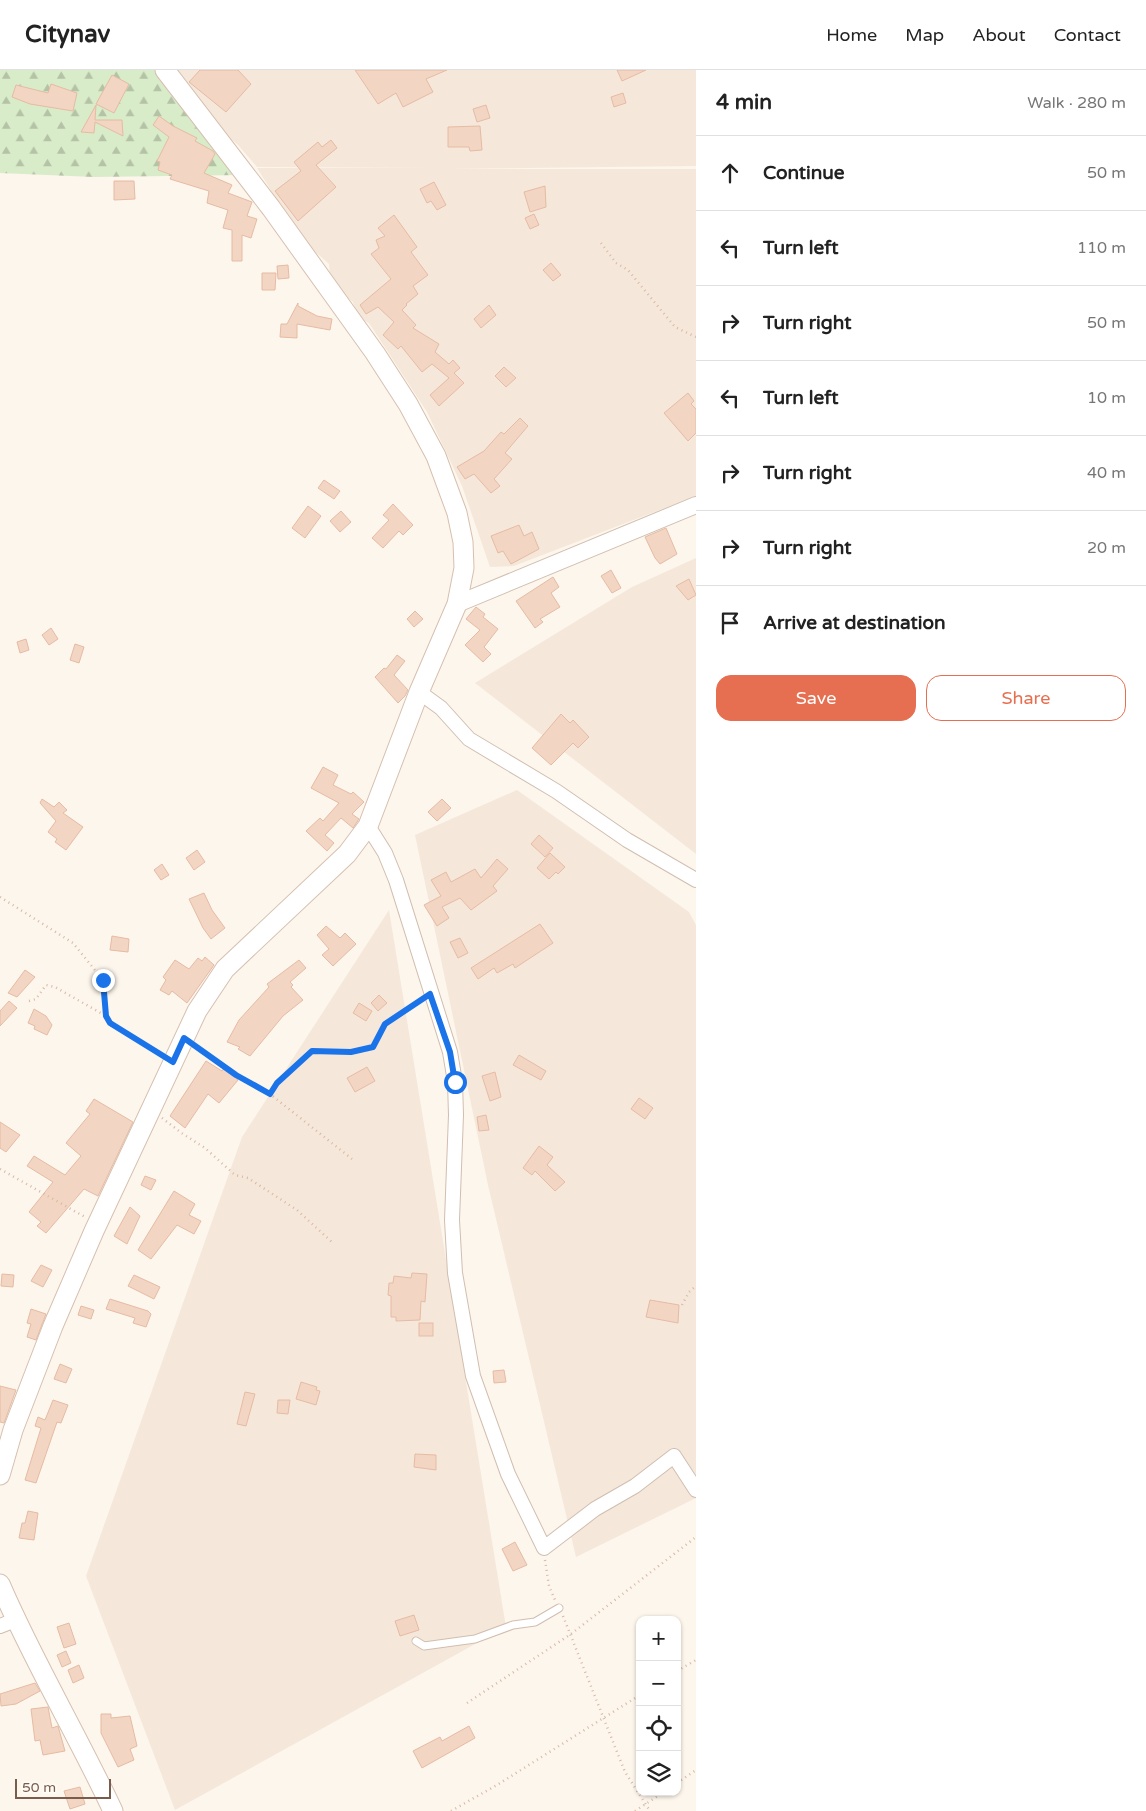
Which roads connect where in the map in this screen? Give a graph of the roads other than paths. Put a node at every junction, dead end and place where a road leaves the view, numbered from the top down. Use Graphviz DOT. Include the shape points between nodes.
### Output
graph roads {
  1 [pos="165,70"];
  2 [pos="696,505"];
  3 [pos="457,604"];
  4 [pos="419,692"];
  5 [pos="368,826"];
  6 [pos="696,880"];
  7 [pos="0,1475"];
  8 [pos="696,1490"];
  9 [pos="0,1584"];
  10 [pos="559,1608"];
  11 [pos="8,1623"];
  12 [pos="416,1640"];
  13 [pos="113,1811"];
  1 -- 3 [label="main road" via="271,208 408,404 436,456 458,513 464,568"];
  2 -- 3 [label="street"];
  3 -- 4 [label="main road"];
  4 -- 5 [label="main road"];
  4 -- 6 [label="street" via="441,708 469,739"];
  5 -- 7 [label="main road" via="347,854 226,969 196,1011 53,1326 13,1430"];
  5 -- 8 [label="street" via="385,853 396,880 450,1052 456,1115 452,1220 455,1274 473,1376 508,1474 544,1548 674,1456"];
  9 -- 11 [label="main road"];
  10 -- 12 [label="lane" via="535,1622 513,1625 475,1639 424,1646"];
  11 -- 13 [label="main road" via="46,1676"];
}
